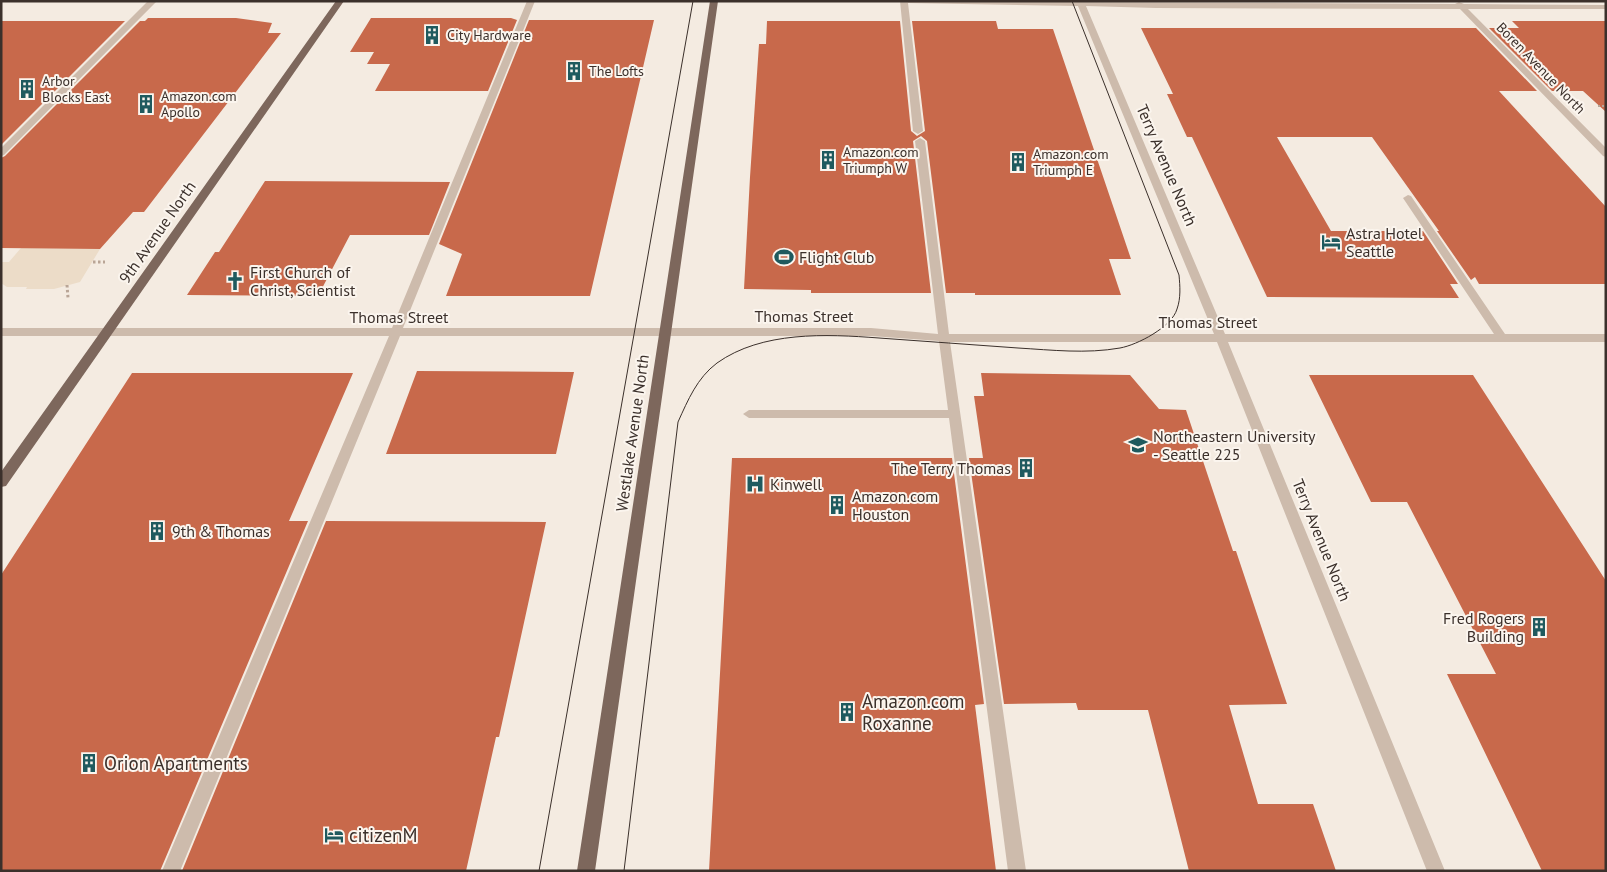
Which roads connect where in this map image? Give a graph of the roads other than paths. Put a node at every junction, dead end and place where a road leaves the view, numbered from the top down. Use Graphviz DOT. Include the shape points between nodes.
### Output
graph roads {
  1 [pos="154,1"];
  2 [pos="340,1"];
  3 [pos="531,1"];
  4 [pos="714,1"];
  5 [pos="904,1"];
  6 [pos="1080,2"];
  7 [pos="1459,4"];
  8 [pos="1606,7"];
  9 [pos="1,153"];
  10 [pos="1606,154"];
  11 [pos="1408,198"];
  12 [pos="1,332"];
  13 [pos="106,333"];
  14 [pos="396,333"];
  15 [pos="665,333"];
  16 [pos="944,338"];
  17 [pos="1221,338"];
  18 [pos="1502,338"];
  19 [pos="1606,338"];
  20 [pos="749,414"];
  21 [pos="955,414"];
  22 [pos="1,482"];
  23 [pos="171,871"];
  24 [pos="586,871"];
  25 [pos="1016,871"];
  26 [pos="1436,871"];
  1 -- 9 [label="street"];
  2 -- 13 [label="main road, 9th Avenue North"];
  3 -- 14 [label="street"];
  4 -- 15 [label="main road, Westlake Avenue North"];
  5 -- 6 [label="street"];
  5 -- 16 [label="street"];
  6 -- 7 [label="street" via="1156,6"];
  6 -- 17 [label="street, Terry Avenue North"];
  7 -- 8 [label="street"];
  7 -- 10 [label="street, Boren Avenue North"];
  11 -- 18 [label="street"];
  12 -- 13 [label="street, Thomas Street"];
  13 -- 14 [label="street, Thomas Street"];
  13 -- 22 [label="main road, 9th Avenue North"];
  14 -- 15 [label="street, Thomas Street"];
  14 -- 23 [label="street"];
  15 -- 16 [label="street, Thomas Street" via="871,332"];
  15 -- 24 [label="main road, Westlake Avenue North"];
  16 -- 17 [label="street, Thomas Street"];
  16 -- 21 [label="street"];
  17 -- 18 [label="street, Thomas Street"];
  17 -- 26 [label="street, Terry Avenue North"];
  18 -- 19 [label="street, Thomas Street"];
  20 -- 21 [label="street"];
  21 -- 25 [label="street"];
}
